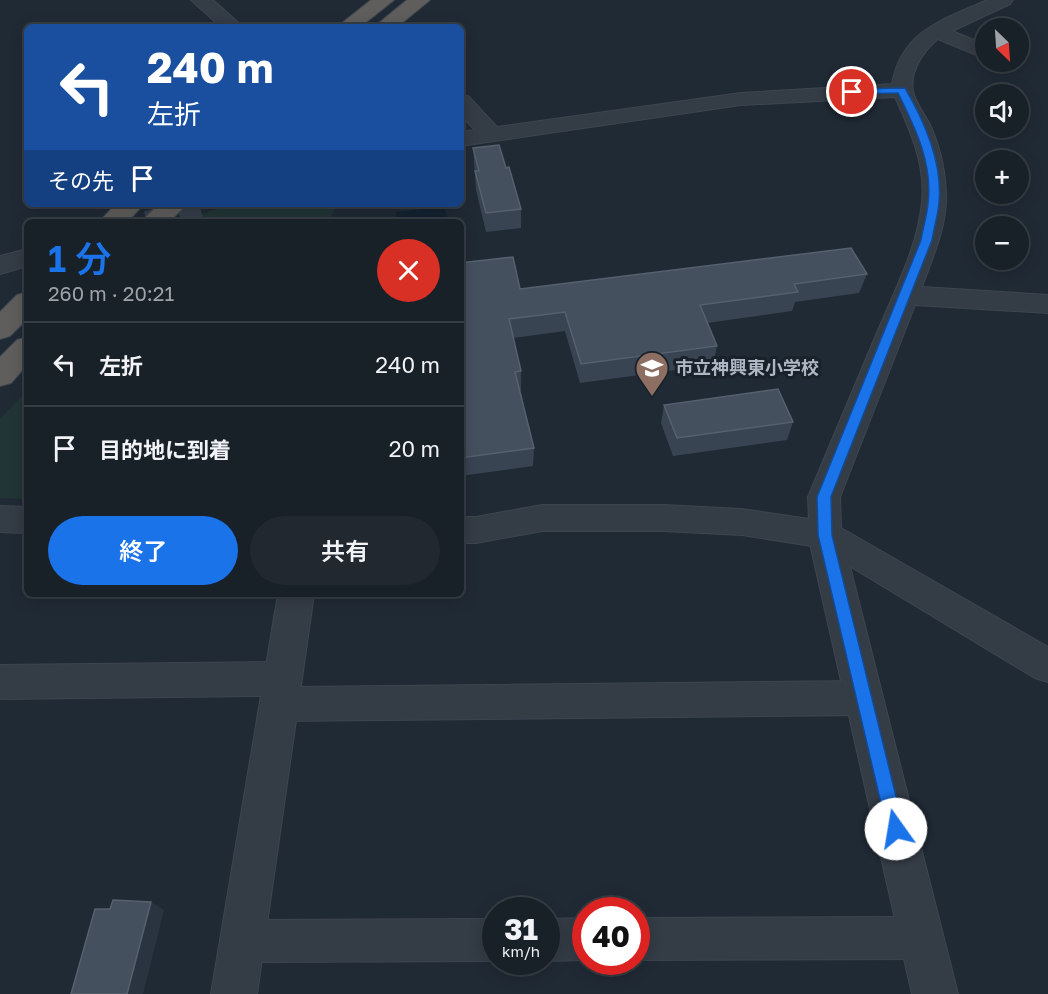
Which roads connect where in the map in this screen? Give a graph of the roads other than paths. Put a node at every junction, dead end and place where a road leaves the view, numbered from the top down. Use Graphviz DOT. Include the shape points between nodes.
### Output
graph roads {
  1 [pos="201,0"];
  2 [pos="384,0"];
  3 [pos="420,0"];
  4 [pos="1003,0"];
  5 [pos="229,24"];
  6 [pos="351,24"];
  7 [pos="388,24"];
  8 [pos="936,31"];
  9 [pos="975,48"];
  10 [pos="902,90"];
  11 [pos="464,105"];
  12 [pos="490,133"];
  13 [pos="464,138"];
  14 [pos="128,207"];
  15 [pos="171,207"];
  16 [pos="115,219"];
  17 [pos="157,219"];
  18 [pos="24,258"];
  19 [pos="0,265"];
  20 [pos="906,295"];
  21 [pos="1048,304"];
  22 [pos="24,305"];
  23 [pos="0,329"];
  24 [pos="24,350"];
  25 [pos="0,375"];
  26 [pos="0,519"];
  27 [pos="24,520"];
  28 [pos="464,530"];
  29 [pos="825,535"];
  30 [pos="296,597"];
  31 [pos="1048,666"];
  32 [pos="0,682"];
  33 [pos="281,692"];
  34 [pos="865,698"];
  35 [pos="922,938"];
  36 [pos="650,939"];
  37 [pos="482,940"];
  38 [pos="242,941"];
  39 [pos="234,994"];
  40 [pos="935,994"];
  1 -- 5 [label="street"];
  2 -- 6 [label="highway"];
  3 -- 7 [label="highway"];
  4 -- 8 [label="street"];
  8 -- 9 [label="street"];
  8 -- 10 [label="street" via="920,43 906,67"];
  10 -- 12 [label="street" via="741,99"];
  10 -- 20 [label="street" via="921,129 933,170 934,192 926,240"];
  11 -- 12 [label="street"];
  12 -- 13 [label="street"];
  14 -- 16 [label="highway"];
  15 -- 17 [label="highway"];
  18 -- 19 [label="street"];
  20 -- 21 [label="street"];
  20 -- 29 [label="street" via="824,497"];
  22 -- 23 [label="highway"];
  24 -- 25 [label="highway"];
  26 -- 27 [label="street"];
  28 -- 29 [label="street" via="542,518 663,518 742,522"];
  29 -- 31 [label="street"];
  29 -- 34 [label="street"];
  30 -- 33 [label="street"];
  32 -- 33 [label="street"];
  33 -- 34 [label="street"];
  33 -- 38 [label="street"];
  34 -- 35 [label="street"];
  35 -- 36 [label="street"];
  35 -- 40 [label="street"];
  37 -- 38 [label="street"];
  38 -- 39 [label="street"];
}
